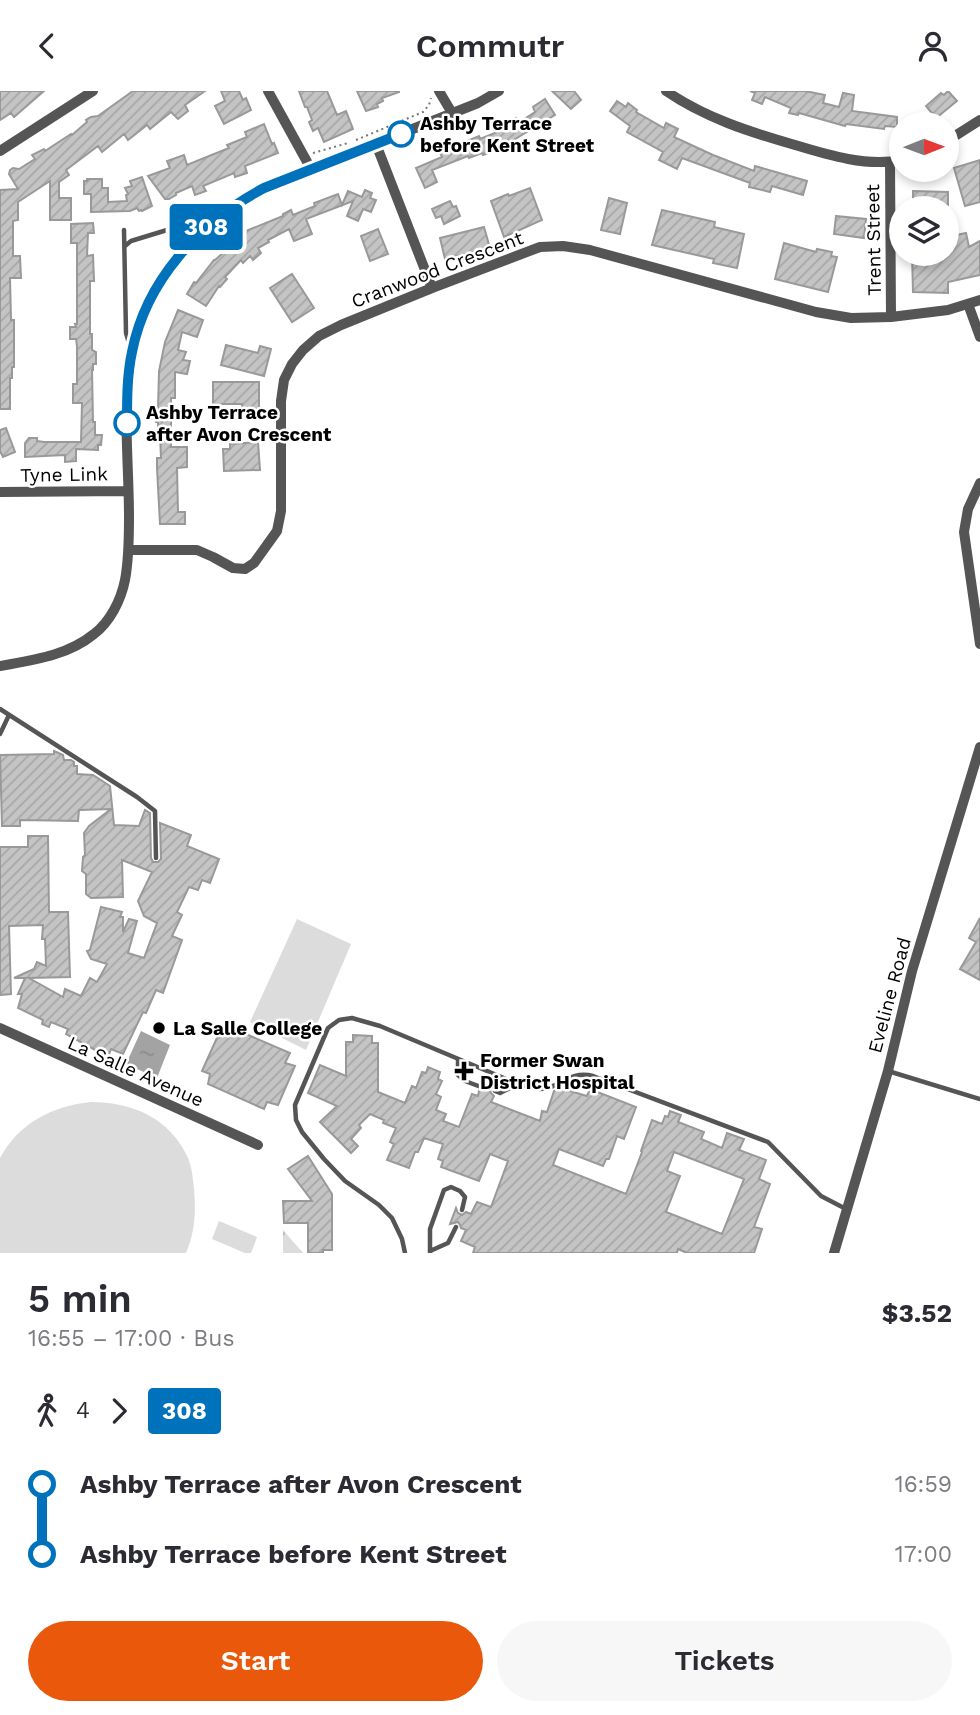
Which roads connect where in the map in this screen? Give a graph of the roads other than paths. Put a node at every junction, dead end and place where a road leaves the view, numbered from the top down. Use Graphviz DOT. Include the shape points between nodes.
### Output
graph roads {
  1 [pos="93,91"];
  2 [pos="268,91"];
  3 [pos="499,91"];
  4 [pos="666,91"];
  5 [pos="435,93"];
  6 [pos="452,113"];
  7 [pos="980,120"];
  8 [pos="959,133"];
  9 [pos="376,143"];
  10 [pos="0,151"];
  11 [pos="889,162"];
  12 [pos="311,169"];
  13 [pos="890,182"];
  14 [pos="124,230"];
  15 [pos="167,230"];
  16 [pos="124,247"];
  17 [pos="432,288"];
  18 [pos="980,300"];
  19 [pos="968,304"];
  20 [pos="891,317"];
  21 [pos="980,337"];
  22 [pos="132,351"];
  23 [pos="980,483"];
  24 [pos="128,491"];
  25 [pos="0,492"];
  26 [pos="129,550"];
  27 [pos="980,644"];
  28 [pos="0,666"];
  29 [pos="0,709"];
  30 [pos="9,715"];
  31 [pos="0,734"];
  32 [pos="980,747"];
  33 [pos="156,858"];
  34 [pos="0,1028"];
  35 [pos="458,1059"];
  36 [pos="888,1070"];
  37 [pos="518,1084"];
  38 [pos="481,1087"];
  39 [pos="495,1091"];
  40 [pos="980,1100"];
  41 [pos="258,1145"];
  42 [pos="847,1209"];
  43 [pos="462,1210"];
  44 [pos="456,1227"];
  45 [pos="430,1252"];
  46 [pos="405,1253"];
  47 [pos="834,1253"];
  1 -- 10 [label="street"];
  2 -- 12 [label="street"];
  3 -- 6 [label="street"];
  4 -- 11 [label="street" via="748,131 826,154"];
  5 -- 6 [label="street"];
  6 -- 9 [label="street"];
  7 -- 8 [label="street"];
  9 -- 12 [label="street"];
  9 -- 17 [label="street"];
  12 -- 22 [label="street" via="244,199 195,237 153,294"];
  13 -- 20 [label="street, Trent Street"];
  14 -- 16 [label="lane"];
  15 -- 16 [label="lane"];
  16 -- 22 [label="lane" via="126,333"];
  17 -- 20 [label="street, Cranwood Crescent" via="540,247 563,246 816,312 851,318"];
  17 -- 26 [label="street, Cranwood Crescent" via="319,336 292,364 281,401 281,512 276,531 254,563 245,569 233,568 197,550"];
  18 -- 19 [label="street, Cranwood Crescent"];
  19 -- 20 [label="street, Cranwood Crescent"];
  19 -- 21 [label="street"];
  22 -- 24 [label="street" via="127,400"];
  23 -- 27 [label="street" via="964,532"];
  24 -- 25 [label="street, Tyne Link"];
  24 -- 26 [label="street"];
  26 -- 28 [label="street" via="125,582 114,612 96,633 66,652"];
  29 -- 30 [label="lane"];
  30 -- 31 [label="lane"];
  30 -- 33 [label="lane" via="155,811"];
  32 -- 36 [label="street, Eveline Road" via="912,971"];
  34 -- 41 [label="street, La Salle Avenue"];
  35 -- 37 [label="lane"];
  35 -- 38 [label="lane" via="458,1075"];
  35 -- 46 [label="lane" via="380,1026 352,1018 339,1020 328,1028 295,1105 302,1132 345,1181 392,1218"];
  36 -- 40 [label="lane"];
  36 -- 42 [label="street, Eveline Road"];
  37 -- 39 [label="lane"];
  37 -- 42 [label="lane" via="540,1089 572,1076 593,1076 768,1142 821,1196"];
  42 -- 47 [label="street, Eveline Road"];
  43 -- 45 [label="lane" via="465,1196 451,1187 444,1190 430,1229"];
  44 -- 45 [label="lane" via="448,1243"];
}
